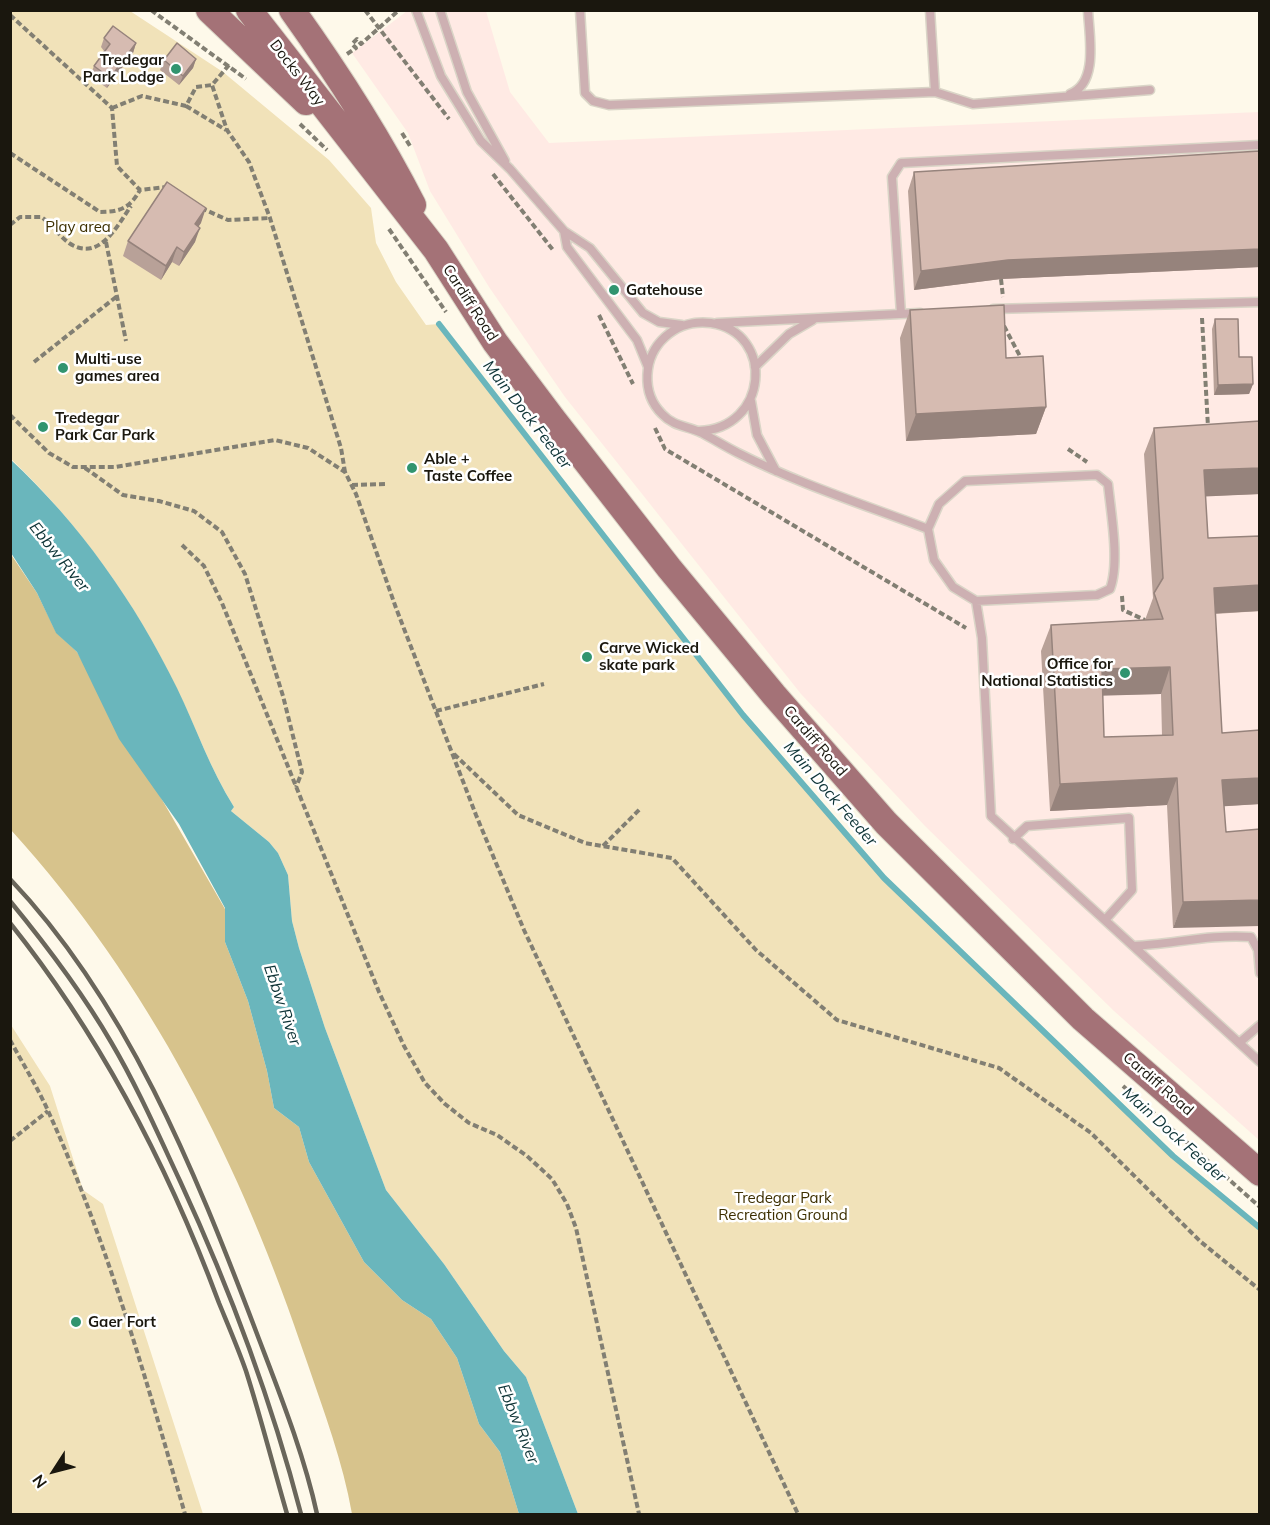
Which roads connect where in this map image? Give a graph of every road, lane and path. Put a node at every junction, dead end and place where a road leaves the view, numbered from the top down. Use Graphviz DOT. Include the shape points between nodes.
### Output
graph roads {
  1 [pos="209,10"];
  2 [pos="249,10"];
  3 [pos="292,10"];
  4 [pos="365,10"];
  5 [pos="399,10"];
  6 [pos="416,10"];
  7 [pos="440,10"];
  8 [pos="580,10"];
  9 [pos="930,10"];
  10 [pos="1088,10"];
  11 [pos="10,15"];
  12 [pos="378,30"];
  13 [pos="345,55"];
  14 [pos="229,65"];
  15 [pos="212,85"];
  16 [pos="1150,90"];
  17 [pos="935,92"];
  18 [pos="1061,98"];
  19 [pos="186,106"];
  20 [pos="112,108"];
  21 [pos="227,130"];
  22 [pos="345,136"];
  23 [pos="1259,148"];
  24 [pos="10,153"];
  25 [pos="510,169"];
  26 [pos="140,190"];
  27 [pos="173,191"];
  28 [pos="132,205"];
  29 [pos="199,207"];
  30 [pos="270,218"];
  31 [pos="10,225"];
  32 [pos="564,231"];
  33 [pos="106,242"];
  34 [pos="436,250"];
  35 [pos="116,297"];
  36 [pos="1260,302"];
  37 [pos="1202,304"];
  38 [pos="981,310"];
  39 [pos="935,312"];
  40 [pos="901,314"];
  41 [pos="816,318"];
  42 [pos="711,323"];
  43 [pos="683,326"];
  44 [pos="1004,326"];
  45 [pos="126,341"];
  46 [pos="34,362"];
  47 [pos="1025,366"];
  48 [pos="755,367"];
  49 [pos="648,368"];
  50 [pos="751,401"];
  51 [pos="10,415"];
  52 [pos="699,431"];
  53 [pos="1209,437"];
  54 [pos="84,468"];
  55 [pos="345,471"];
  56 [pos="776,471"];
  57 [pos="386,484"];
  58 [pos="352,485"];
  59 [pos="928,529"];
  60 [pos="182,545"];
  61 [pos="976,601"];
  62 [pos="544,684"];
  63 [pos="436,711"];
  64 [pos="451,751"];
  65 [pos="296,788"];
  66 [pos="641,808"];
  67 [pos="1013,839"];
  68 [pos="603,846"];
  69 [pos="1105,920"];
  70 [pos="1134,946"];
  71 [pos="1260,973"];
  72 [pos="1260,1024"];
  73 [pos="10,1040"];
  74 [pos="1239,1043"];
  75 [pos="1260,1062"];
  76 [pos="48,1111"];
  77 [pos="10,1141"];
  78 [pos="1260,1173"];
  79 [pos="1260,1290"];
  80 [pos="185,1515"];
  81 [pos="639,1515"];
  82 [pos="798,1515"];
  1 -- 22 [label="main road" via="276,77"];
  2 -- 22 [label="main road, Docks Way"];
  3 -- 34 [label="main road, Cardiff Road" via="388,155"];
  4 -- 12 [label="path"];
  5 -- 12 [label="path"];
  6 -- 25 [label="lane" via="441,76 460,110 482,141"];
  7 -- 25 [label="lane" via="467,92"];
  8 -- 17 [label="lane" via="585,93 593,101 609,105"];
  9 -- 17 [label="lane"];
  10 -- 18 [label="lane" via="1087,78 1077,92"];
  11 -- 20 [label="path"];
  12 -- 13 [label="path" via="361,44 357,39 352,44 356,48"];
  14 -- 15 [label="path"];
  15 -- 19 [label="path" via="196,87"];
  15 -- 21 [label="path"];
  16 -- 18 [label="lane"];
  17 -- 18 [label="lane" via="973,104"];
  19 -- 20 [label="path" via="142,96"];
  19 -- 21 [label="path"];
  20 -- 26 [label="path" via="117,166"];
  21 -- 30 [label="path" via="249,162"];
  22 -- 34 [label="main road, Cardiff Road"];
  23 -- 40 [label="lane" via="901,163 892,177"];
  24 -- 28 [label="path" via="41,169 99,212 116,212"];
  25 -- 32 [label="lane"];
  26 -- 27 [label="path" via="164,186"];
  26 -- 28 [label="path"];
  28 -- 33 [label="path"];
  29 -- 30 [label="path" via="228,220"];
  30 -- 55 [label="path"];
  31 -- 33 [label="path" via="20,217 41,217 68,242 81,248"];
  32 -- 43 [label="lane" via="590,248 643,313 658,322"];
  32 -- 49 [label="lane" via="567,247 637,340"];
  33 -- 35 [label="path"];
  34 -- 78 [label="main road, Cardiff Road" via="495,342 669,568 886,823 1083,1019"];
  35 -- 45 [label="path"];
  35 -- 46 [label="path"];
  36 -- 37 [label="lane"];
  37 -- 38 [label="lane"];
  37 -- 53 [label="path"];
  39 -- 40 [label="lane"];
  40 -- 41 [label="lane"];
  41 -- 42 [label="lane"];
  41 -- 48 [label="lane" via="789,334"];
  42 -- 43 [label="lane"];
  42 -- 48 [label="lane" via="742,340"];
  43 -- 49 [label="lane" via="659,343"];
  44 -- 47 [label="path"];
  48 -- 50 [label="lane"];
  49 -- 52 [label="lane" via="649,391 657,408 678,426"];
  50 -- 52 [label="lane" via="737,419 722,428"];
  50 -- 56 [label="lane" via="757,435"];
  51 -- 54 [label="path" via="49,453 73,467"];
  52 -- 56 [label="lane"];
  54 -- 55 [label="path" via="126,465 275,440 308,448"];
  54 -- 65 [label="path" via="123,495 194,512 222,532 245,574 283,696 302,772"];
  55 -- 58 [label="path"];
  56 -- 59 [label="lane"];
  57 -- 58 [label="path"];
  58 -- 63 [label="path"];
  59 -- 61 [label="lane" via="934,560 953,587"];
  59 -- 61 [label="lane" via="939,504 965,481 1097,475 1108,484 1115,577 1110,589 1097,595"];
  60 -- 65 [label="path" via="204,566 222,603"];
  61 -- 67 [label="lane" via="982,638 991,816"];
  62 -- 63 [label="path"];
  63 -- 64 [label="path"];
  64 -- 68 [label="path" via="518,815 585,843"];
  64 -- 82 [label="path" via="524,930"];
  65 -- 81 [label="path" via="379,992 425,1083 469,1123 527,1156 552,1179 567,1204 576,1228"];
  66 -- 68 [label="path"];
  67 -- 69 [label="lane"];
  67 -- 69 [label="lane" via="1027,825 1129,818 1132,890"];
  68 -- 79 [label="path" via="672,858 756,950 837,1020 999,1068 1091,1133 1201,1242"];
  69 -- 70 [label="lane"];
  70 -- 71 [label="lane" via="1224,935 1251,937 1258,950"];
  70 -- 74 [label="lane"];
  72 -- 74 [label="lane"];
  73 -- 76 [label="path"];
  74 -- 75 [label="lane"];
  76 -- 77 [label="path"];
  76 -- 80 [label="path" via="85,1198"];
}
